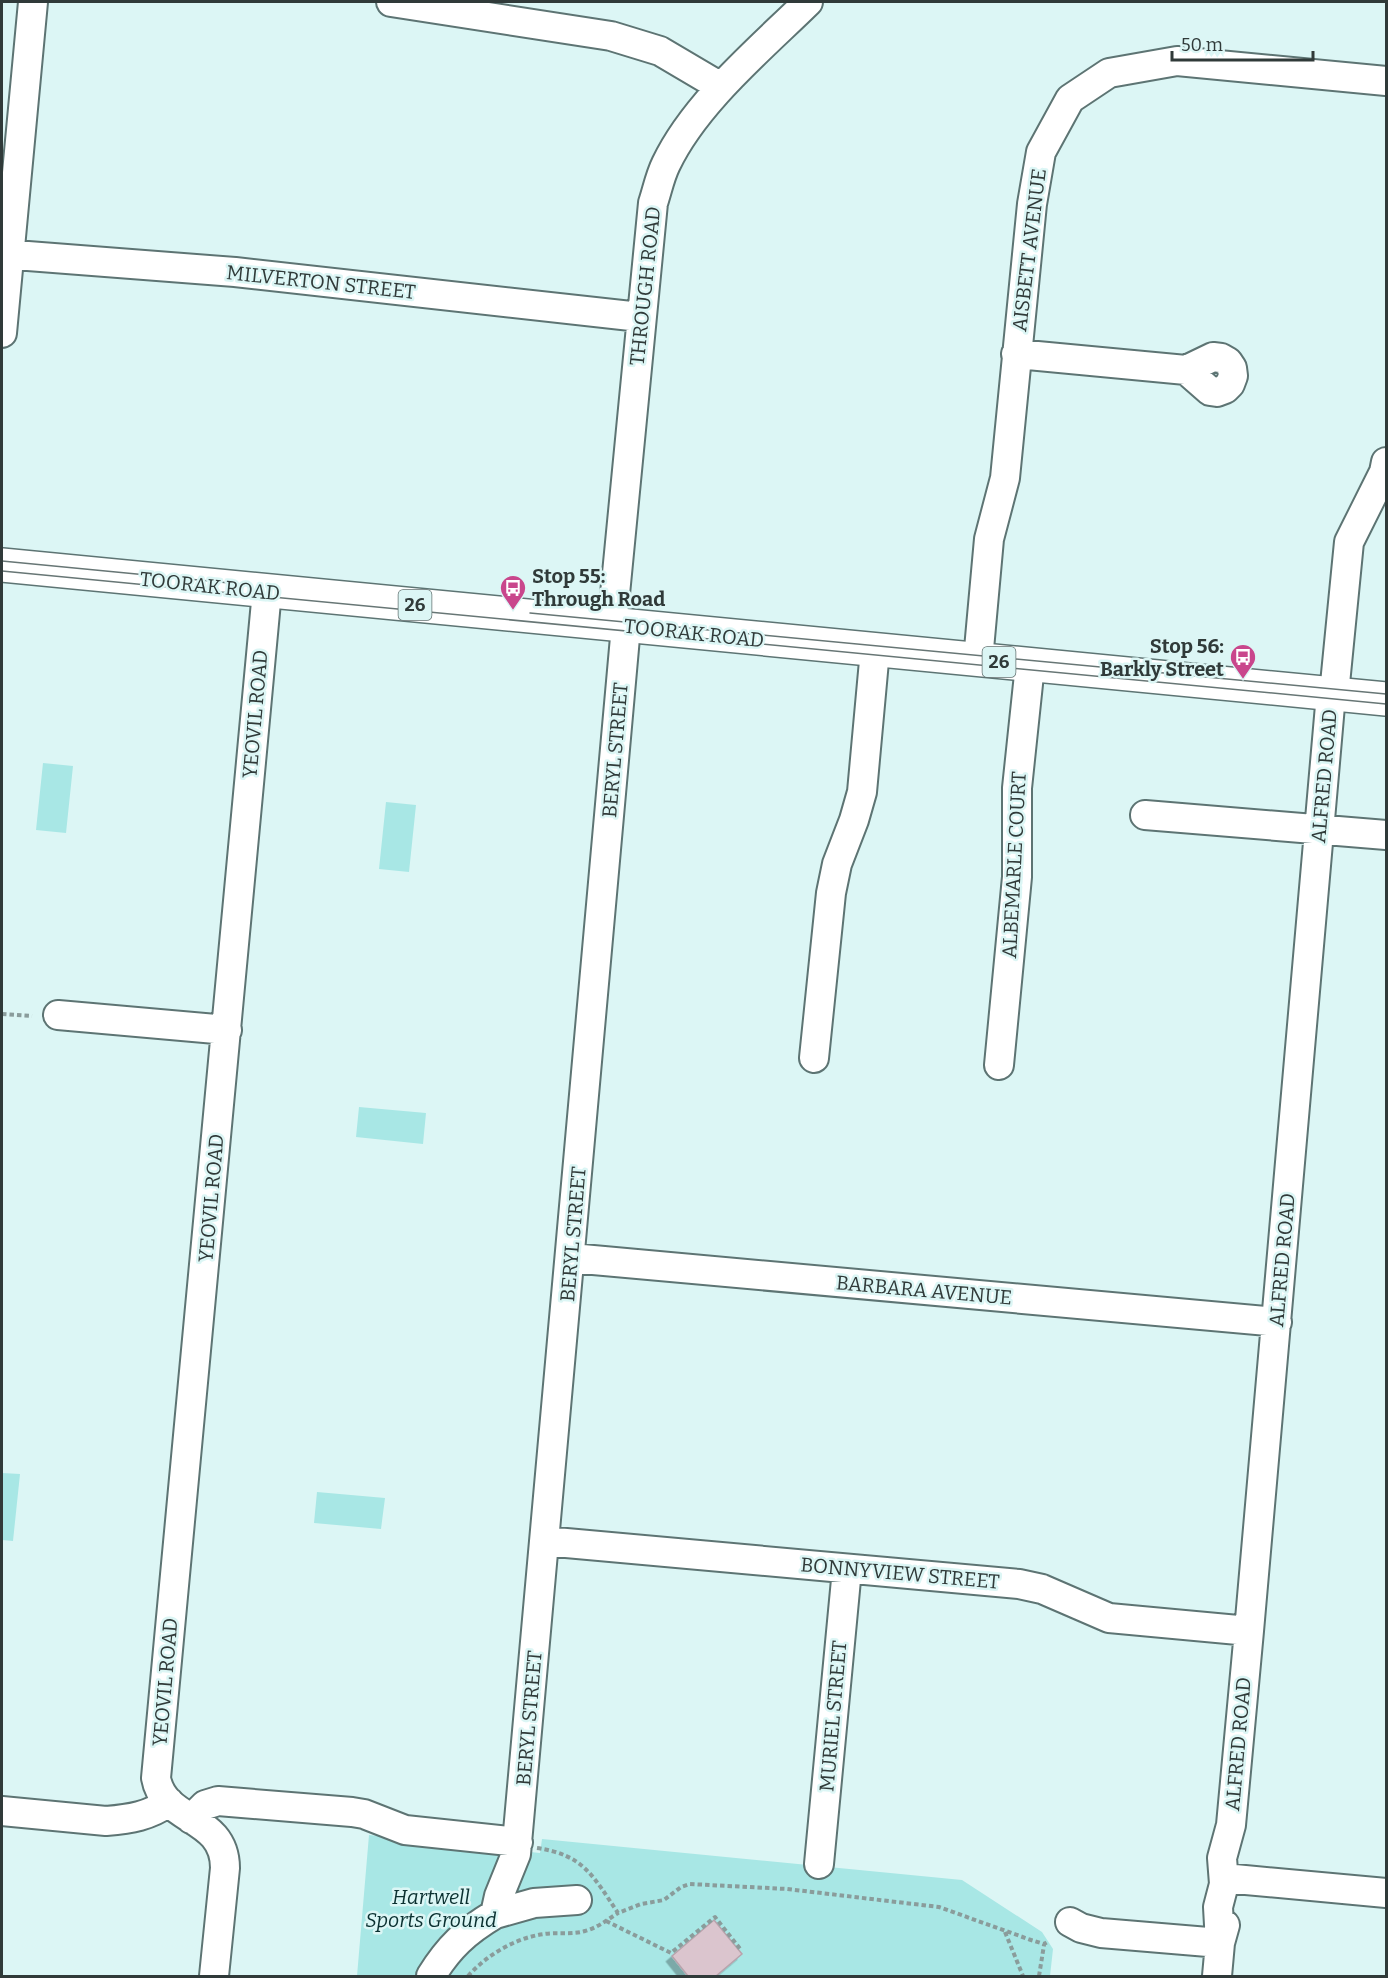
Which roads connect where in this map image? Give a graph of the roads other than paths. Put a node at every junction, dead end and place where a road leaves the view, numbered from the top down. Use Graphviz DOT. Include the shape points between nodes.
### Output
graph roads {
  1 [pos="33,2"];
  2 [pos="391,2"];
  3 [pos="808,2"];
  4 [pos="1386,81"];
  5 [pos="721,87"];
  6 [pos="5,254"];
  7 [pos="640,317"];
  8 [pos="2,333"];
  9 [pos="1017,354"];
  10 [pos="1186,370"];
  11 [pos="1386,462"];
  12 [pos="2,565"];
  13 [pos="267,591"];
  14 [pos="619,626"];
  15 [pos="875,651"];
  16 [pos="978,660"];
  17 [pos="1030,665"];
  18 [pos="1332,694"];
  19 [pos="1386,699"];
  20 [pos="1145,815"];
  21 [pos="1319,830"];
  22 [pos="1386,835"];
  23 [pos="45,1015"];
  24 [pos="227,1030"];
  25 [pos="814,1058"];
  26 [pos="999,1065"];
  27 [pos="571,1258"];
  28 [pos="1276,1322"];
  29 [pos="544,1541"];
  30 [pos="847,1569"];
  31 [pos="1249,1631"];
  32 [pos="2,1811"];
  33 [pos="180,1811"];
  34 [pos="527,1845"];
  35 [pos="819,1864"];
  36 [pos="1233,1879"];
  37 [pos="1386,1893"];
  38 [pos="577,1900"];
  39 [pos="495,1914"];
  40 [pos="1070,1922"];
  41 [pos="1220,1943"];
  42 [pos="214,1977"];
  43 [pos="430,1977"];
  44 [pos="1217,1977"];
  1 -- 6 [label="street"];
  2 -- 5 [label="street" via="611,36 660,51"];
  3 -- 5 [label="street, THROUGH ROAD"];
  4 -- 9 [label="street, AISBETT AVENUE" via="1176,61 1109,73 1070,99 1041,152"];
  5 -- 7 [label="street, THROUGH ROAD" via="665,165 653,204"];
  6 -- 7 [label="street, MILVERTON STREET" via="235,272"];
  6 -- 8 [label="street"];
  7 -- 14 [label="street, THROUGH ROAD"];
  9 -- 10 [label="street"];
  9 -- 16 [label="street, AISBETT AVENUE" via="1005,478 989,539"];
  11 -- 18 [label="street, ALFRED ROAD" via="1348,542"];
  12 -- 13 [label="highway, TOORAK ROAD / 26"];
  13 -- 14 [label="highway, TOORAK ROAD / 26"];
  13 -- 24 [label="street, YEOVIL ROAD"];
  14 -- 15 [label="highway, TOORAK ROAD / 26"];
  14 -- 27 [label="street, BERYL STREET"];
  15 -- 16 [label="highway, TOORAK ROAD / 26"];
  15 -- 25 [label="street" via="862,792 831,893"];
  16 -- 17 [label="highway, TOORAK ROAD / 26"];
  17 -- 18 [label="highway, TOORAK ROAD / 26"];
  17 -- 26 [label="street, ALBEMARLE COURT" via="1017,788 1017,877"];
  18 -- 19 [label="highway, TOORAK ROAD / 26"];
  18 -- 21 [label="street, ALFRED ROAD"];
  20 -- 21 [label="street"];
  21 -- 22 [label="street"];
  21 -- 28 [label="street, ALFRED ROAD"];
  23 -- 24 [label="street"];
  24 -- 33 [label="street, YEOVIL ROAD" via="157,1771 158,1785"];
  27 -- 28 [label="street, BARBARA AVENUE"];
  27 -- 29 [label="street, BERYL STREET"];
  28 -- 31 [label="street, ALFRED ROAD"];
  29 -- 30 [label="street, BONNYVIEW STREET"];
  29 -- 34 [label="street, BERYL STREET"];
  30 -- 31 [label="street, BONNYVIEW STREET" via="1018,1584 1042,1589 1109,1618"];
  30 -- 35 [label="street, MURIEL STREET"];
  31 -- 36 [label="street, ALFRED ROAD" via="1230,1826 1222,1858"];
  32 -- 33 [label="street" via="106,1821 156,1811"];
  33 -- 34 [label="street" via="218,1801 352,1812 405,1830"];
  33 -- 42 [label="street" via="214,1834 224,1851"];
  34 -- 39 [label="street, BERYL STREET" via="516,1854"];
  36 -- 37 [label="street"];
  36 -- 41 [label="street, ALFRED ROAD"];
  38 -- 39 [label="street" via="534,1903"];
  39 -- 43 [label="street" via="456,1941"];
  40 -- 41 [label="street" via="1101,1933"];
  41 -- 44 [label="street, ALFRED ROAD"];
}
